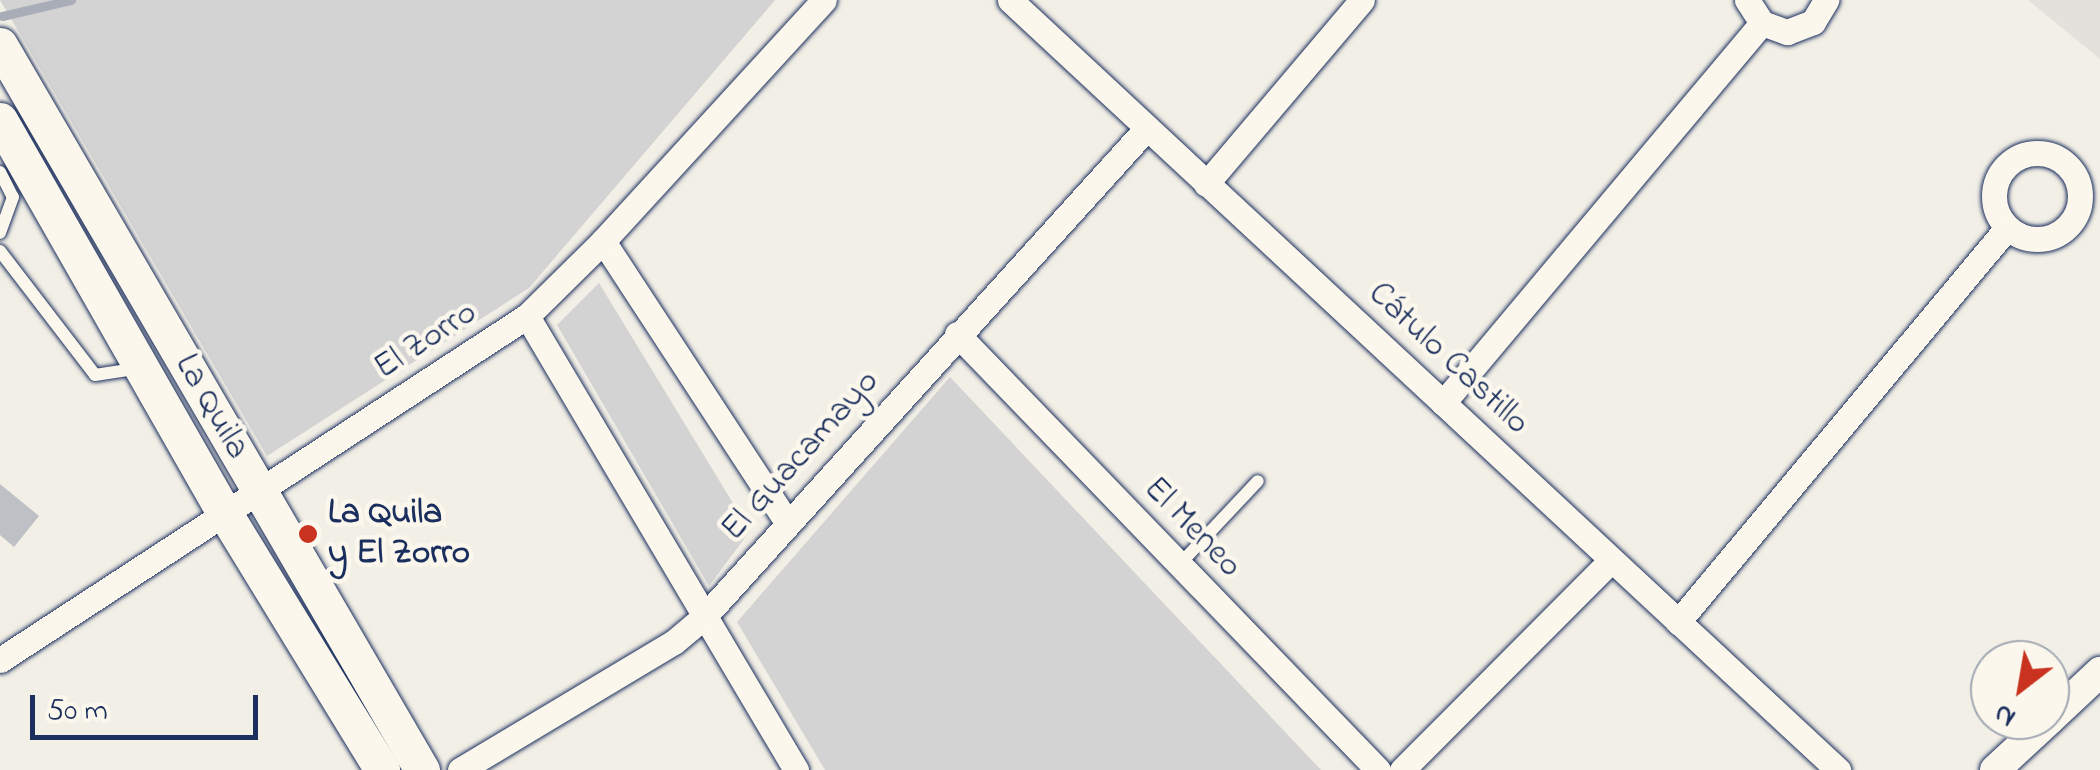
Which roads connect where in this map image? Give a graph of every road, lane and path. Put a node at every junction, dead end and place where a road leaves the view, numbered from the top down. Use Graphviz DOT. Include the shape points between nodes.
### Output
graph roads {
  1 [pos="824,0"];
  2 [pos="1010,0"];
  3 [pos="1362,0"];
  4 [pos="1748,0"];
  5 [pos="1826,0"];
  6 [pos="1762,23"];
  7 [pos="0,46"];
  8 [pos="0,120"];
  9 [pos="1146,129"];
  10 [pos="0,172"];
  11 [pos="1206,184"];
  12 [pos="2008,228"];
  13 [pos="0,233"];
  14 [pos="603,241"];
  15 [pos="0,250"];
  16 [pos="527,316"];
  17 [pos="957,334"];
  18 [pos="142,368"];
  19 [pos="1444,403"];
  20 [pos="1258,481"];
  21 [pos="261,492"];
  22 [pos="224,512"];
  23 [pos="787,522"];
  24 [pos="1611,560"];
  25 [pos="1179,565"];
  26 [pos="704,617"];
  27 [pos="1678,622"];
  28 [pos="0,660"];
  29 [pos="2100,672"];
  30 [pos="2070,701"];
  31 [pos="2028,740"];
  32 [pos="382,770"];
  33 [pos="422,770"];
  34 [pos="460,770"];
  35 [pos="796,770"];
  36 [pos="1378,770"];
  37 [pos="1402,770"];
  38 [pos="1838,770"];
  39 [pos="1995,770"];
  1 -- 14 [label="street, El Zorro"];
  2 -- 9 [label="street, Cátulo Castillo"];
  3 -- 11 [label="street"];
  4 -- 6 [label="street"];
  5 -- 6 [label="street" via="1801,29"];
  6 -- 19 [label="street"];
  7 -- 21 [label="main road, La Quila"];
  8 -- 18 [label="main road, La Quila"];
  9 -- 11 [label="street, Cátulo Castillo"];
  9 -- 17 [label="street, El Guacamayo"];
  10 -- 13 [label="lane" via="13,197"];
  11 -- 19 [label="street, Cátulo Castillo"];
  12 -- 27 [label="street"];
  14 -- 16 [label="street, El Zorro"];
  14 -- 23 [label="street"];
  15 -- 18 [label="lane" via="95,375"];
  16 -- 21 [label="street, El Zorro"];
  16 -- 26 [label="street"];
  17 -- 23 [label="street, El Guacamayo"];
  17 -- 25 [label="street, El Meneo"];
  18 -- 22 [label="main road, La Quila"];
  19 -- 24 [label="street, Cátulo Castillo"];
  20 -- 25 [label="lane"];
  21 -- 22 [label="street, El Zorro"];
  21 -- 33 [label="main road, La Quila"];
  22 -- 28 [label="street, El Zorro"];
  22 -- 32 [label="main road, La Quila"];
  23 -- 26 [label="street, El Guacamayo"];
  24 -- 27 [label="street, Cátulo Castillo"];
  24 -- 37 [label="street"];
  25 -- 36 [label="street, El Meneo"];
  26 -- 34 [label="street, El Guacamayo" via="674,642"];
  26 -- 35 [label="street"];
  27 -- 38 [label="street, Cátulo Castillo"];
  29 -- 30 [label="street"];
  31 -- 39 [label="street"];
}
